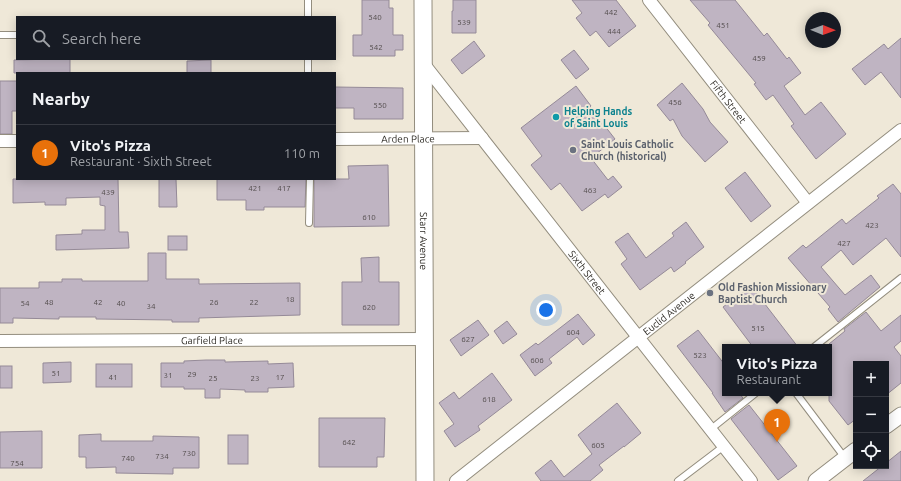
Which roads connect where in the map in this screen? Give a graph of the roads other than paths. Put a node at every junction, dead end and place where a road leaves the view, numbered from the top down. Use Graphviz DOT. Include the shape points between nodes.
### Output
graph roads {
  1 [pos="308,0"];
  2 [pos="423,0"];
  3 [pos="649,0"];
  4 [pos="308,16"];
  5 [pos="0,35"];
  6 [pos="16,35"];
  7 [pos="308,60"];
  8 [pos="423,63"];
  9 [pos="308,72"];
  10 [pos="900,133"];
  11 [pos="482,138"];
  12 [pos="336,139"];
  13 [pos="424,139"];
  14 [pos="0,141"];
  15 [pos="16,141"];
  16 [pos="310,180"];
  17 [pos="808,203"];
  18 [pos="309,223"];
  19 [pos="901,278"];
  20 [pos="638,337"];
  21 [pos="425,339"];
  22 [pos="0,341"];
  23 [pos="818,344"];
  24 [pos="752,396"];
  25 [pos="799,396"];
  26 [pos="901,415"];
  27 [pos="889,424"];
  28 [pos="711,429"];
  29 [pos="724,446"];
  30 [pos="851,454"];
  31 [pos="425,481"];
  32 [pos="456,481"];
  33 [pos="678,481"];
  34 [pos="751,481"];
  35 [pos="816,481"];
  1 -- 4 [label="lane"];
  2 -- 8 [label="main road, Starr Avenue"];
  3 -- 17 [label="street, Fifth Street"];
  5 -- 6 [label="lane"];
  7 -- 9 [label="lane"];
  8 -- 11 [label="street, Sixth Street"];
  8 -- 13 [label="main road, Starr Avenue"];
  10 -- 17 [label="street, Euclid Avenue"];
  11 -- 13 [label="street, Arden Place"];
  11 -- 20 [label="street, Sixth Street"];
  12 -- 13 [label="street, Arden Place"];
  13 -- 21 [label="main road, Starr Avenue"];
  14 -- 15 [label="street"];
  16 -- 18 [label="lane"];
  17 -- 20 [label="street, Euclid Avenue"];
  19 -- 23 [label="lane"];
  20 -- 28 [label="street, Sixth Street"];
  20 -- 32 [label="street, Euclid Avenue"];
  21 -- 22 [label="street, Garfield Place"];
  21 -- 31 [label="main road, Starr Avenue"];
  24 -- 28 [label="lane"];
  25 -- 30 [label="lane"];
  26 -- 27 [label="street"];
  28 -- 29 [label="street, Sixth Street"];
  29 -- 33 [label="lane"];
  29 -- 34 [label="street, Sixth Street"];
  30 -- 35 [label="street"];
}
